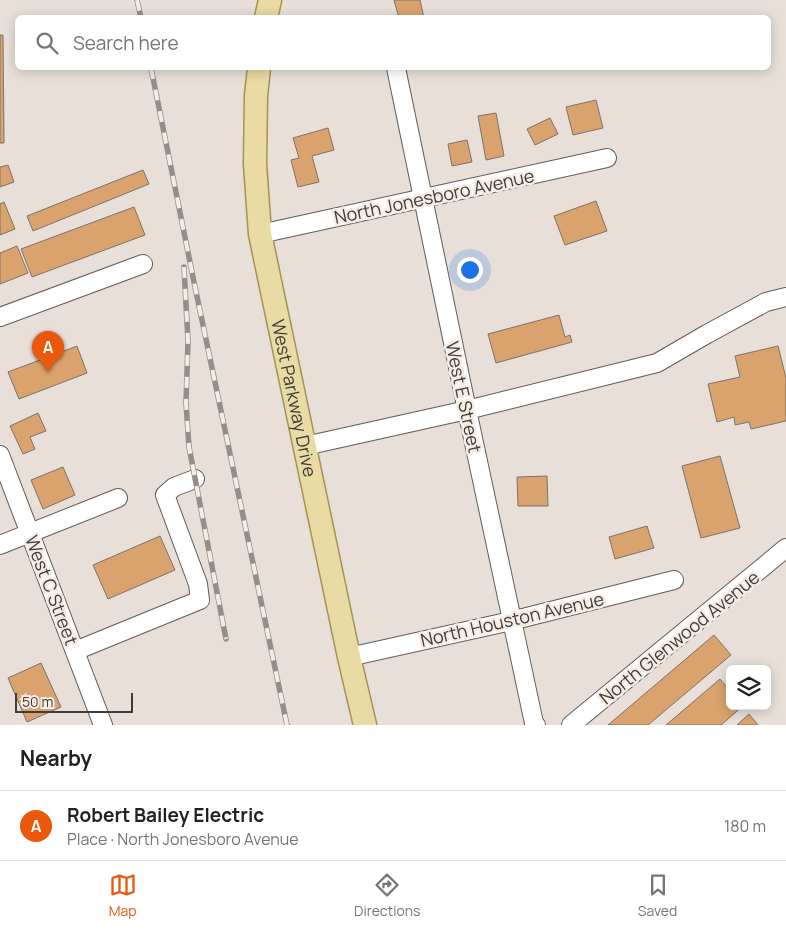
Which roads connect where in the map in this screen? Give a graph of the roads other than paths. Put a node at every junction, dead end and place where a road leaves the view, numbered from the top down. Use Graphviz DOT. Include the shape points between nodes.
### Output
graph roads {
  1 [pos="270,0"];
  2 [pos="267,15"];
  3 [pos="260,70"];
  4 [pos="396,70"];
  5 [pos="608,158"];
  6 [pos="424,198"];
  7 [pos="260,234"];
  8 [pos="143,264"];
  9 [pos="786,297"];
  10 [pos="0,317"];
  11 [pos="467,410"];
  12 [pos="305,446"];
  13 [pos="0,455"];
  14 [pos="195,479"];
  15 [pos="118,498"];
  16 [pos="30,532"];
  17 [pos="0,544"];
  18 [pos="786,548"];
  19 [pos="674,580"];
  20 [pos="512,621"];
  21 [pos="75,651"];
  22 [pos="349,657"];
  23 [pos="103,725"];
  24 [pos="365,725"];
  25 [pos="536,725"];
  26 [pos="571,725"];
  1 -- 2 [label="main road"];
  3 -- 7 [label="main road, West Parkway Drive" via="255,164"];
  4 -- 6 [label="street, West E Street"];
  5 -- 6 [label="street, North Jonesboro Avenue"];
  6 -- 7 [label="street, North Jonesboro Avenue"];
  6 -- 11 [label="street, West E Street"];
  7 -- 12 [label="main road, West Parkway Drive"];
  8 -- 10 [label="street"];
  9 -- 11 [label="street" via="766,302 657,363"];
  11 -- 12 [label="street"];
  11 -- 20 [label="street, West E Street"];
  12 -- 22 [label="main road, West Parkway Drive"];
  13 -- 16 [label="street, West C Street"];
  14 -- 21 [label="street" via="174,487 164,495 198,584 200,600"];
  15 -- 16 [label="street"];
  16 -- 17 [label="street"];
  16 -- 21 [label="street, West C Street"];
  18 -- 26 [label="street, North Glenwood Avenue"];
  19 -- 20 [label="street, North Houston Avenue"];
  20 -- 22 [label="street, North Houston Avenue"];
  20 -- 25 [label="street, West E Street"];
  21 -- 23 [label="street, West C Street"];
  22 -- 24 [label="main road, West Parkway Drive"];
}
